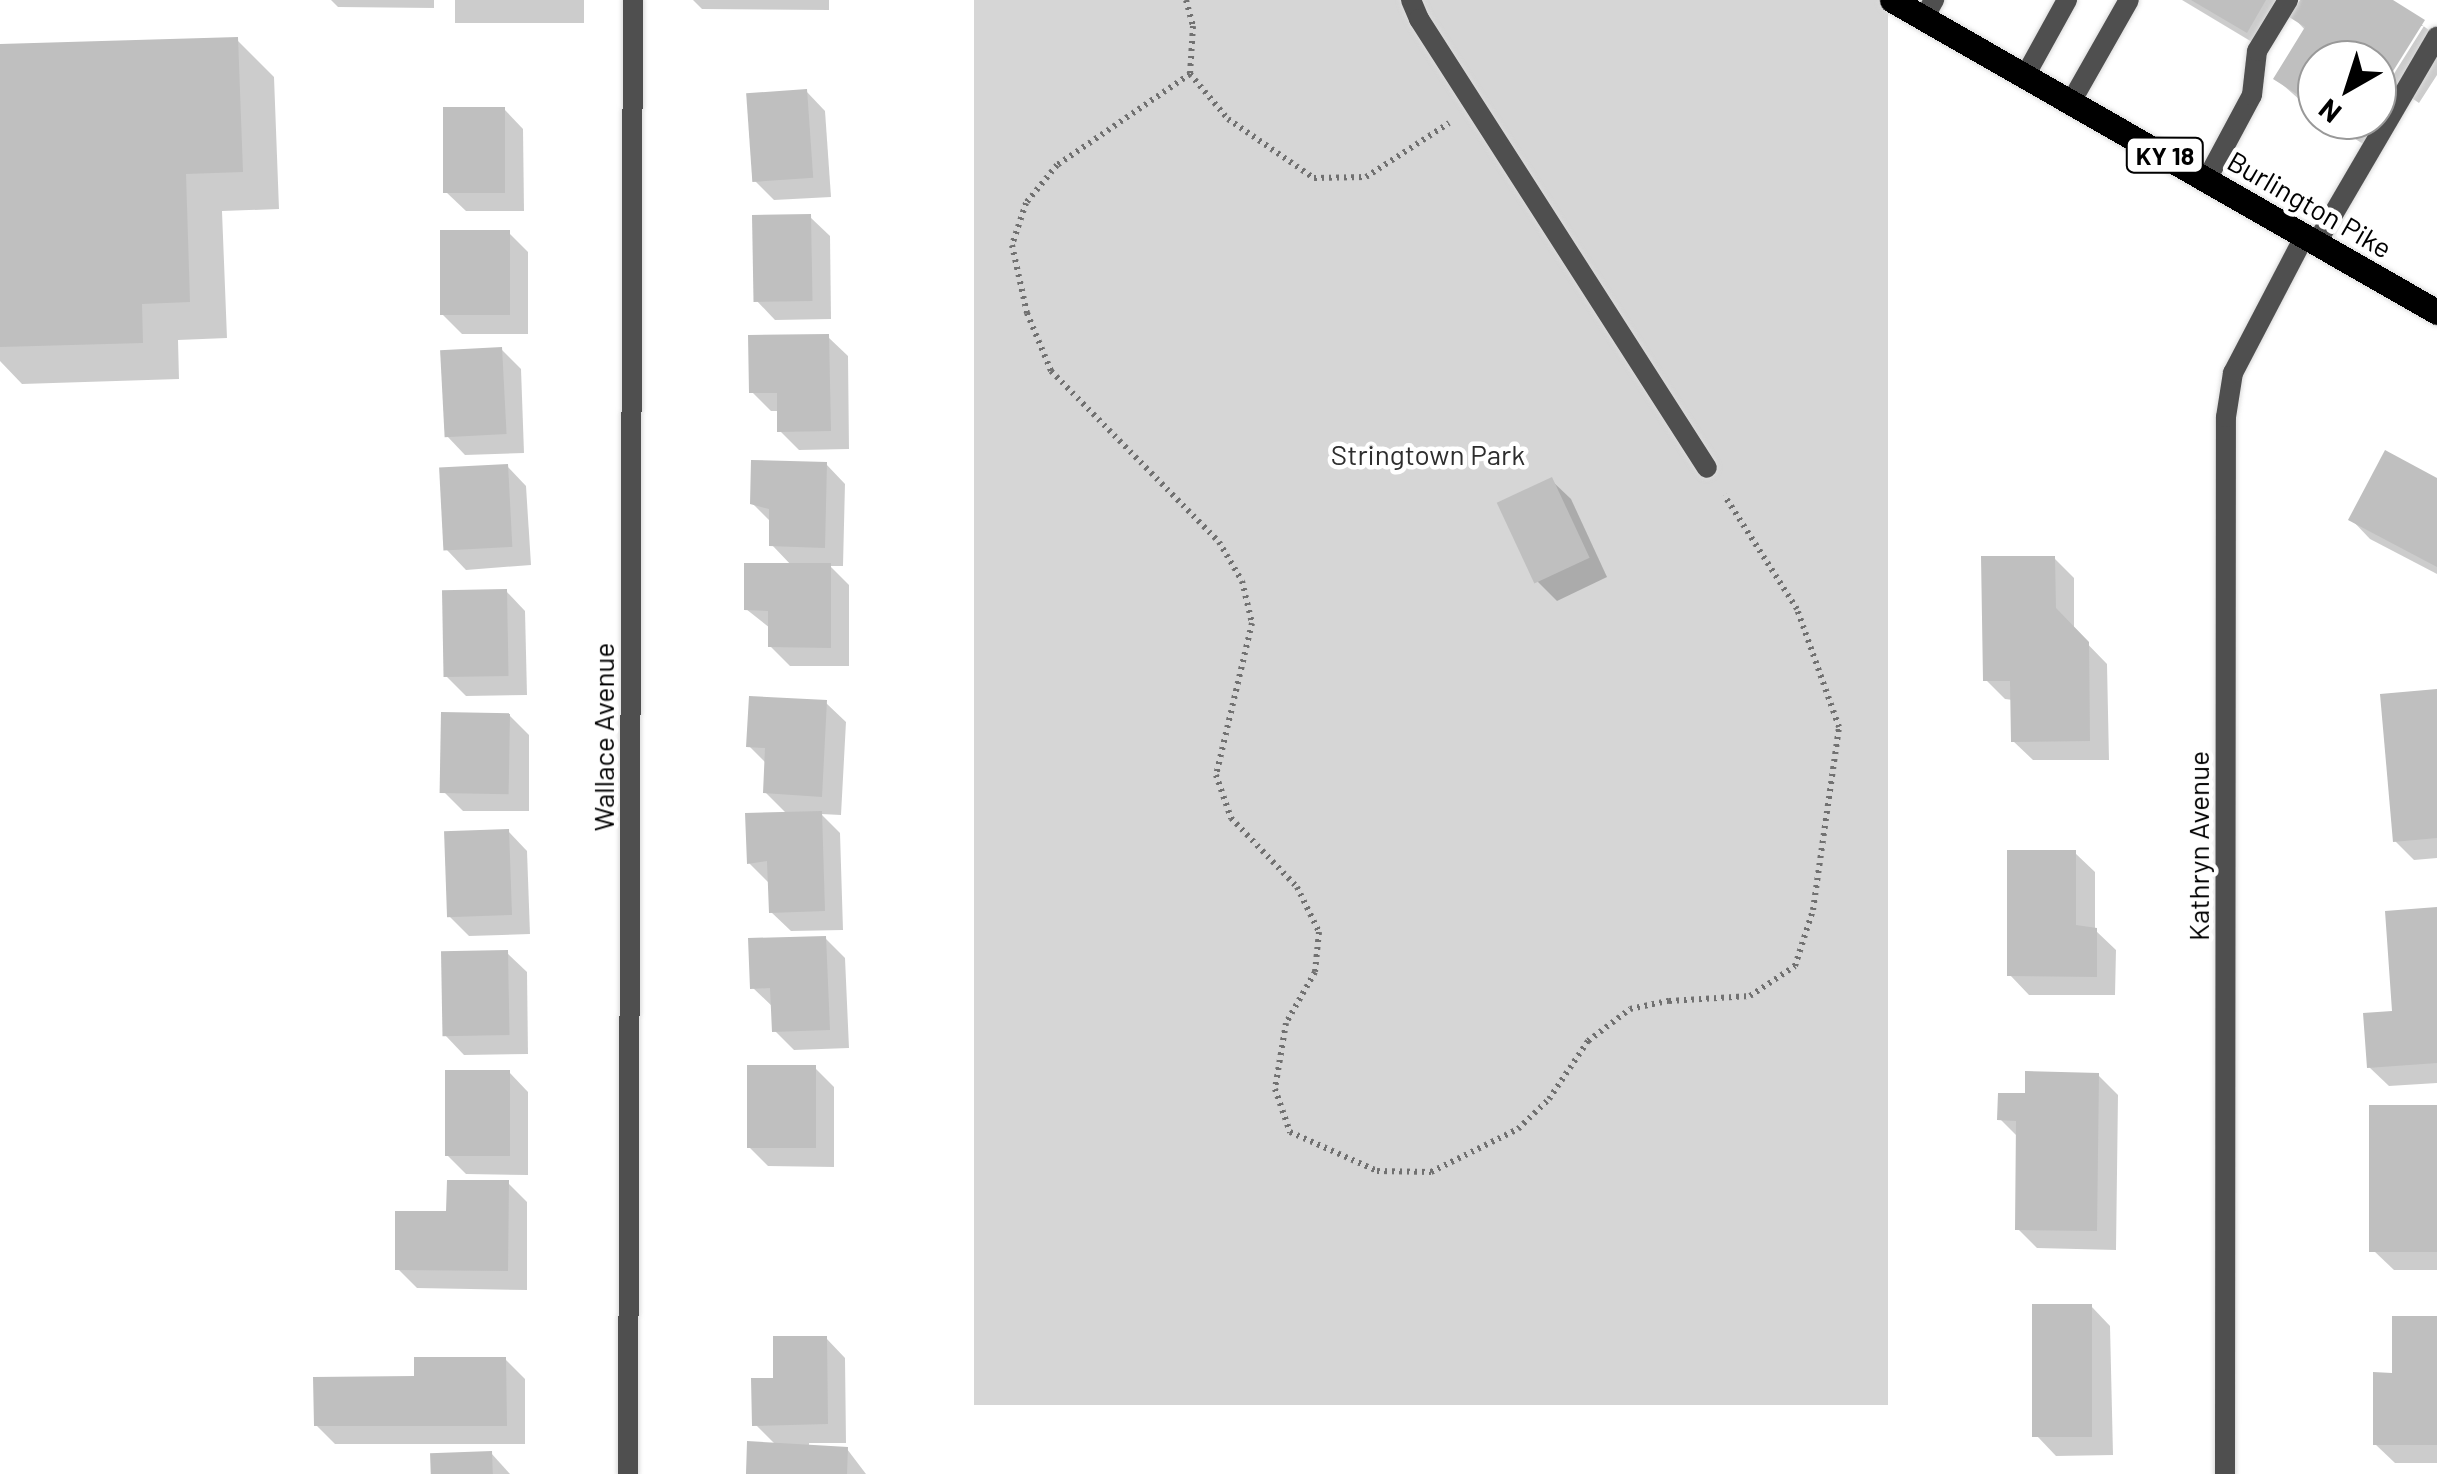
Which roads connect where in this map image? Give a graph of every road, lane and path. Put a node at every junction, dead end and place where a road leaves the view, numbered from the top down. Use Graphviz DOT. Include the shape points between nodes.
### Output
graph roads {
  1 [pos="633,0"];
  2 [pos="1186,0"];
  3 [pos="1410,0"];
  4 [pos="1892,0"];
  5 [pos="2067,0"];
  6 [pos="2129,0"];
  7 [pos="2288,0"];
  8 [pos="1929,9"];
  9 [pos="2437,37"];
  10 [pos="1190,74"];
  11 [pos="2025,76"];
  12 [pos="2071,102"];
  13 [pos="1474,106"];
  14 [pos="2207,179"];
  15 [pos="2311,239"];
  16 [pos="2437,312"];
  17 [pos="1707,468"];
  18 [pos="628,1474"];
  19 [pos="2225,1474"];
  1 -- 18 [label="street, Wallace Avenue"];
  2 -- 10 [label="path" via="1194,26"];
  3 -- 13 [label="street"];
  4 -- 8 [label="main road, Burlington Pike / KY 18"];
  5 -- 11 [label="street"];
  6 -- 12 [label="street"];
  7 -- 14 [label="street" via="2258,51 2252,95"];
  8 -- 11 [label="main road, Burlington Pike / KY 18"];
  9 -- 15 [label="street, Kathryn Avenue"];
  10 -- 13 [label="path" via="1228,119 1314,178 1366,177"];
  10 -- 17 [label="path" via="1057,165 1026,203 1012,245 1027,313 1051,371 1218,542 1242,581 1252,624 1216,774 1231,818 1297,887 1319,932 1315,972 1286,1022 1275,1089 1290,1132 1377,1171 1431,1172 1518,1129 1550,1099 1588,1042 1630,1009 1750,996 1795,966 1812,910 1839,728 1798,608"];
  11 -- 12 [label="main road, Burlington Pike / KY 18"];
  12 -- 14 [label="main road, Burlington Pike / KY 18"];
  13 -- 17 [label="street"];
  14 -- 15 [label="main road, Burlington Pike / KY 18"];
  15 -- 16 [label="main road, Burlington Pike / KY 18"];
  15 -- 19 [label="street, Kathryn Avenue" via="2233,373 2226,417"];
}
